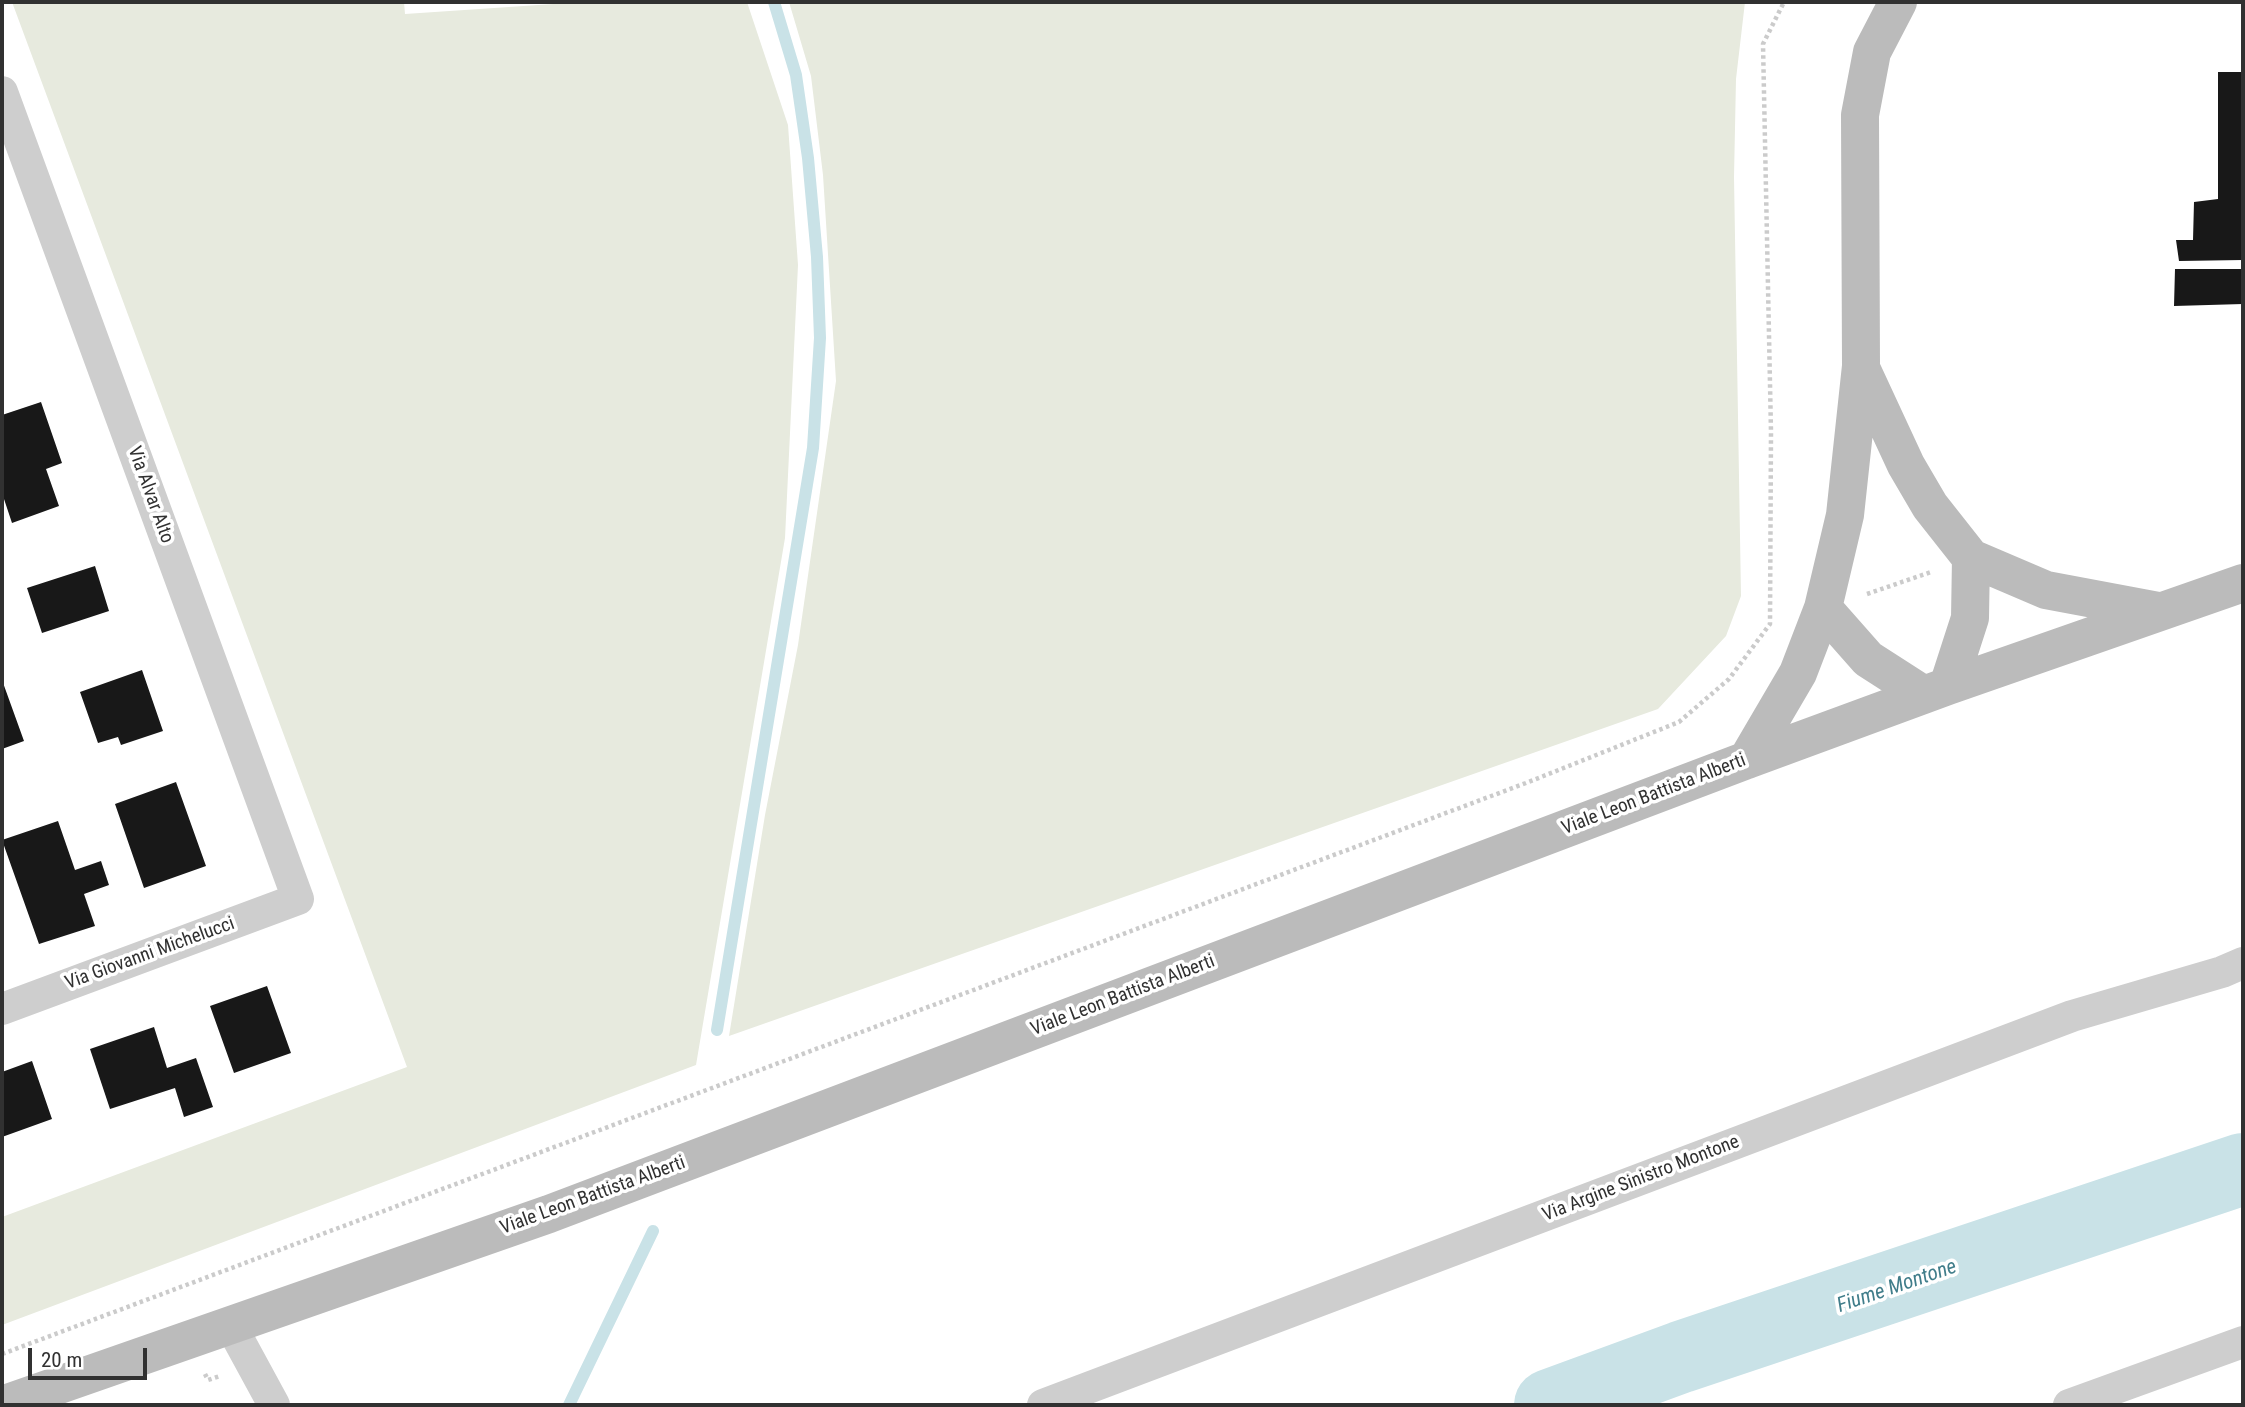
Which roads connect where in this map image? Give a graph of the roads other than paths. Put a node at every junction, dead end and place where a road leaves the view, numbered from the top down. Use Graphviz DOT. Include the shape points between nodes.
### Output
graph roads {
  1 [pos="1898,2"];
  2 [pos="2,92"];
  3 [pos="8,128"];
  4 [pos="1861,366"];
  5 [pos="1971,558"];
  6 [pos="2243,583"];
  7 [pos="1841,602"];
  8 [pos="2160,611"];
  9 [pos="1936,690"];
  10 [pos="1747,760"];
  11 [pos="298,899"];
  12 [pos="2243,963"];
  13 [pos="2,1009"];
  14 [pos="230,1324"];
  15 [pos="2243,1342"];
  16 [pos="2,1405"];
  17 [pos="274,1405"];
  18 [pos="1043,1405"];
  19 [pos="2069,1405"];
  1 -- 4 [label="main road" via="1872,52 1860,116"];
  2 -- 3 [label="street, Via Alvar Alto"];
  3 -- 11 [label="street, Via Alvar Alto"];
  4 -- 5 [label="main road" via="1906,465 1930,506"];
  4 -- 7 [label="main road" via="1844,515"];
  5 -- 8 [label="main road" via="2046,590"];
  5 -- 9 [label="main road" via="1969,618"];
  6 -- 8 [label="main road, Viale Leon Battista Alberti"];
  7 -- 9 [label="main road" via="1868,659"];
  7 -- 10 [label="main road"];
  8 -- 9 [label="main road, Viale Leon Battista Alberti"];
  9 -- 10 [label="main road, Viale Leon Battista Alberti"];
  10 -- 14 [label="main road, Viale Leon Battista Alberti" via="549,1214"];
  11 -- 13 [label="street, Via Giovanni Michelucci"];
  12 -- 18 [label="street, Via Argine Sinistro Montone" via="2072,1016"];
  14 -- 16 [label="main road, Viale Leon Battista Alberti"];
  14 -- 17 [label="street"];
  15 -- 19 [label="street"];
}
